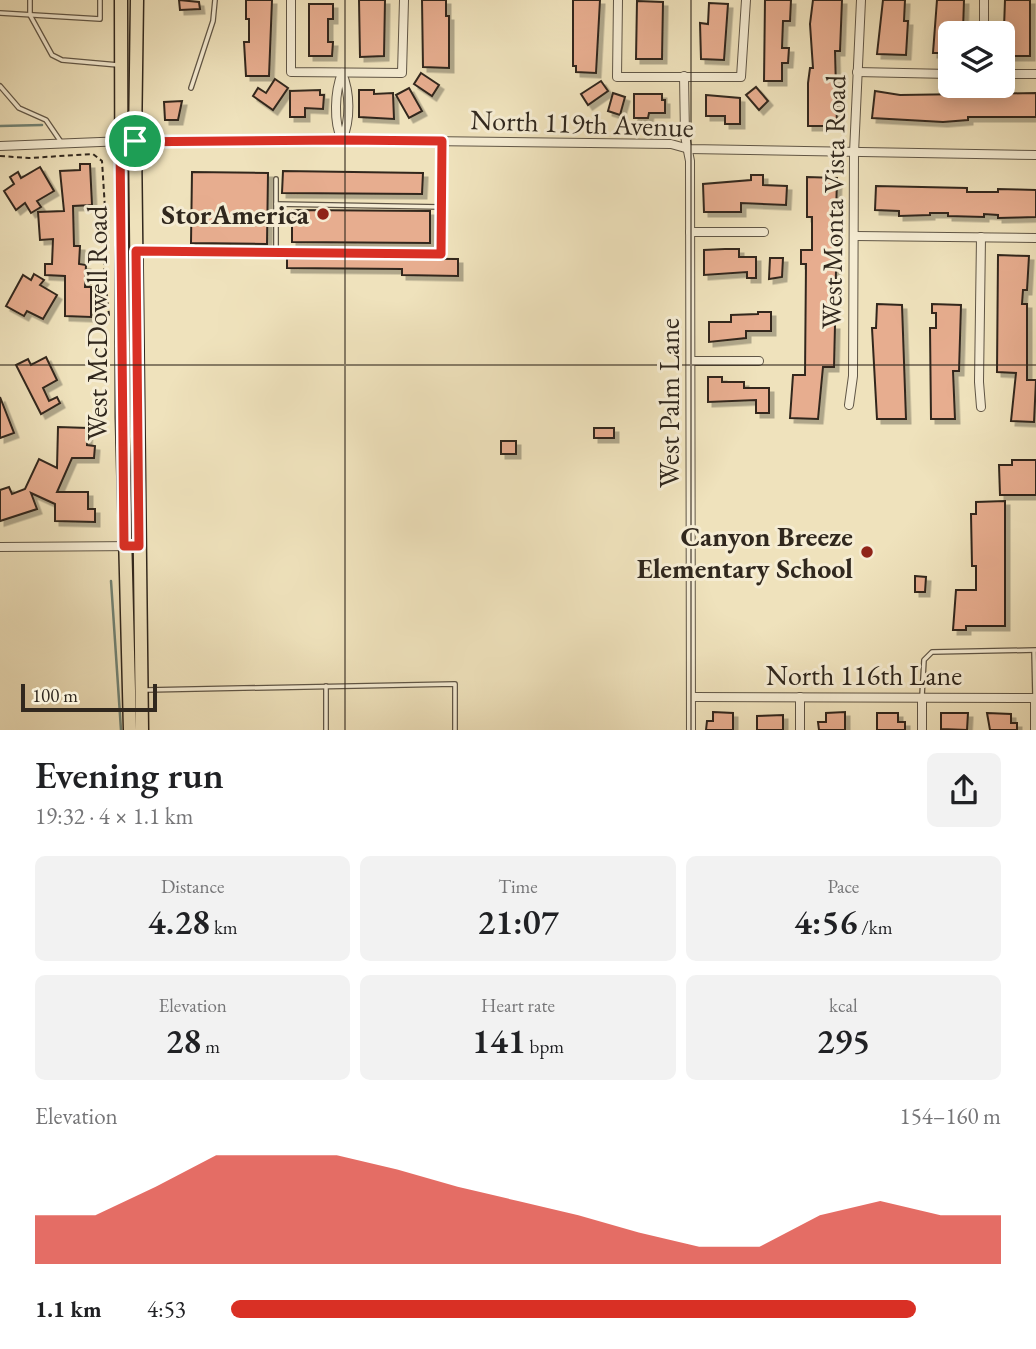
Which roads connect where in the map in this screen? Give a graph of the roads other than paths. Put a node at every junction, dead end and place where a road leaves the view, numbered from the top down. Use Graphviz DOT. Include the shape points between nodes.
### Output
graph roads {
  1 [pos="30,0"];
  2 [pos="100,0"];
  3 [pos="121,0"];
  4 [pos="137,0"];
  5 [pos="215,0"];
  6 [pos="291,0"];
  7 [pos="404,0"];
  8 [pos="618,0"];
  9 [pos="746,0"];
  10 [pos="861,0"];
  11 [pos="984,0"];
  12 [pos="0,13"];
  13 [pos="30,15"];
  14 [pos="984,21"];
  15 [pos="121,66"];
  16 [pos="857,72"];
  17 [pos="342,73"];
  18 [pos="938,74"];
  19 [pos="1036,74"];
  20 [pos="1015,75"];
  21 [pos="684,76"];
  22 [pos="0,86"];
  23 [pos="191,88"];
  24 [pos="342,140"];
  25 [pos="135,141"];
  26 [pos="442,141"];
  27 [pos="120,142"];
  28 [pos="62,145"];
  29 [pos="0,146"];
  30 [pos="689,149"];
  31 [pos="854,153"];
  32 [pos="1036,155"];
  33 [pos="275,180"];
  34 [pos="276,204"];
  35 [pos="441,207"];
  36 [pos="690,232"];
  37 [pos="764,232"];
  38 [pos="855,236"];
  39 [pos="981,237"];
  40 [pos="1036,238"];
  41 [pos="136,251"];
  42 [pos="276,253"];
  43 [pos="692,361"];
  44 [pos="759,361"];
  45 [pos="849,405"];
  46 [pos="981,407"];
  47 [pos="124,546"];
  48 [pos="139,546"];
  49 [pos="0,547"];
  50 [pos="1035,650"];
  51 [pos="1034,670"];
  52 [pos="326,686"];
  53 [pos="141,690"];
  54 [pos="692,697"];
  55 [pos="800,697"];
  56 [pos="922,698"];
  57 [pos="1035,698"];
  58 [pos="130,730"];
  59 [pos="142,730"];
  60 [pos="326,730"];
  61 [pos="455,730"];
  62 [pos="691,730"];
  63 [pos="800,730"];
  64 [pos="922,730"];
  65 [pos="1035,730"];
  1 -- 13 [label="lane"];
  2 -- 13 [label="lane" via="100,19"];
  3 -- 15 [label="main road, West McDowell Road"];
  4 -- 25 [label="main road, West McDowell Road"];
  5 -- 23 [label="lane" via="213,21"];
  6 -- 17 [label="street" via="291,72"];
  7 -- 17 [label="street" via="402,73"];
  8 -- 21 [label="street" via="617,77"];
  9 -- 21 [label="street" via="741,77"];
  10 -- 16 [label="street, West Monta Vista Road"];
  11 -- 14 [label="street"];
  12 -- 13 [label="lane"];
  13 -- 15 [label="lane" via="52,55"];
  15 -- 27 [label="main road, West McDowell Road"];
  16 -- 18 [label="street"];
  16 -- 31 [label="street, West Monta Vista Road"];
  17 -- 24 [label="street" via="348,86 347,129"];
  19 -- 20 [label="street"];
  21 -- 30 [label="street, West Palm Lane"];
  22 -- 28 [label="lane" via="19,108 46,120"];
  24 -- 25 [label="street, North 119th Avenue"];
  24 -- 26 [label="street, North 119th Avenue"];
  25 -- 27 [label="street, North 119th Avenue"];
  25 -- 41 [label="main road, West McDowell Road"];
  26 -- 30 [label="street, North 119th Avenue" via="671,144"];
  26 -- 35 [label="lane"];
  27 -- 28 [label="street, North 119th Avenue"];
  27 -- 47 [label="main road, West McDowell Road"];
  28 -- 29 [label="street, North 119th Avenue"];
  30 -- 31 [label="street, North 119th Avenue"];
  30 -- 36 [label="street, West Palm Lane"];
  31 -- 32 [label="street, North 119th Avenue"];
  31 -- 38 [label="street, West Monta Vista Road"];
  33 -- 34 [label="lane"];
  34 -- 35 [label="lane"];
  34 -- 42 [label="lane"];
  35 -- 42 [label="lane" via="441,254"];
  36 -- 37 [label="street"];
  36 -- 43 [label="street, West Palm Lane"];
  38 -- 39 [label="street"];
  38 -- 45 [label="street, West Monta Vista Road"];
  39 -- 40 [label="street"];
  39 -- 46 [label="street"];
  41 -- 42 [label="lane"];
  41 -- 48 [label="main road, West McDowell Road"];
  43 -- 44 [label="street"];
  43 -- 54 [label="street, West Palm Lane"];
  47 -- 48 [label="street"];
  47 -- 49 [label="street"];
  47 -- 58 [label="main road, West McDowell Road"];
  48 -- 53 [label="main road, West McDowell Road"];
  50 -- 51 [label="lane"];
  50 -- 56 [label="lane" via="932,652 924,660"];
  51 -- 57 [label="lane"];
  52 -- 53 [label="lane"];
  52 -- 60 [label="lane"];
  52 -- 61 [label="lane" via="455,684"];
  53 -- 59 [label="main road, West McDowell Road"];
  54 -- 55 [label="street, North 116th Lane"];
  54 -- 62 [label="street, West Palm Lane"];
  55 -- 56 [label="street, North 116th Lane"];
  55 -- 63 [label="street"];
  56 -- 57 [label="street, North 116th Lane"];
  56 -- 64 [label="street"];
  57 -- 65 [label="street"];
}
